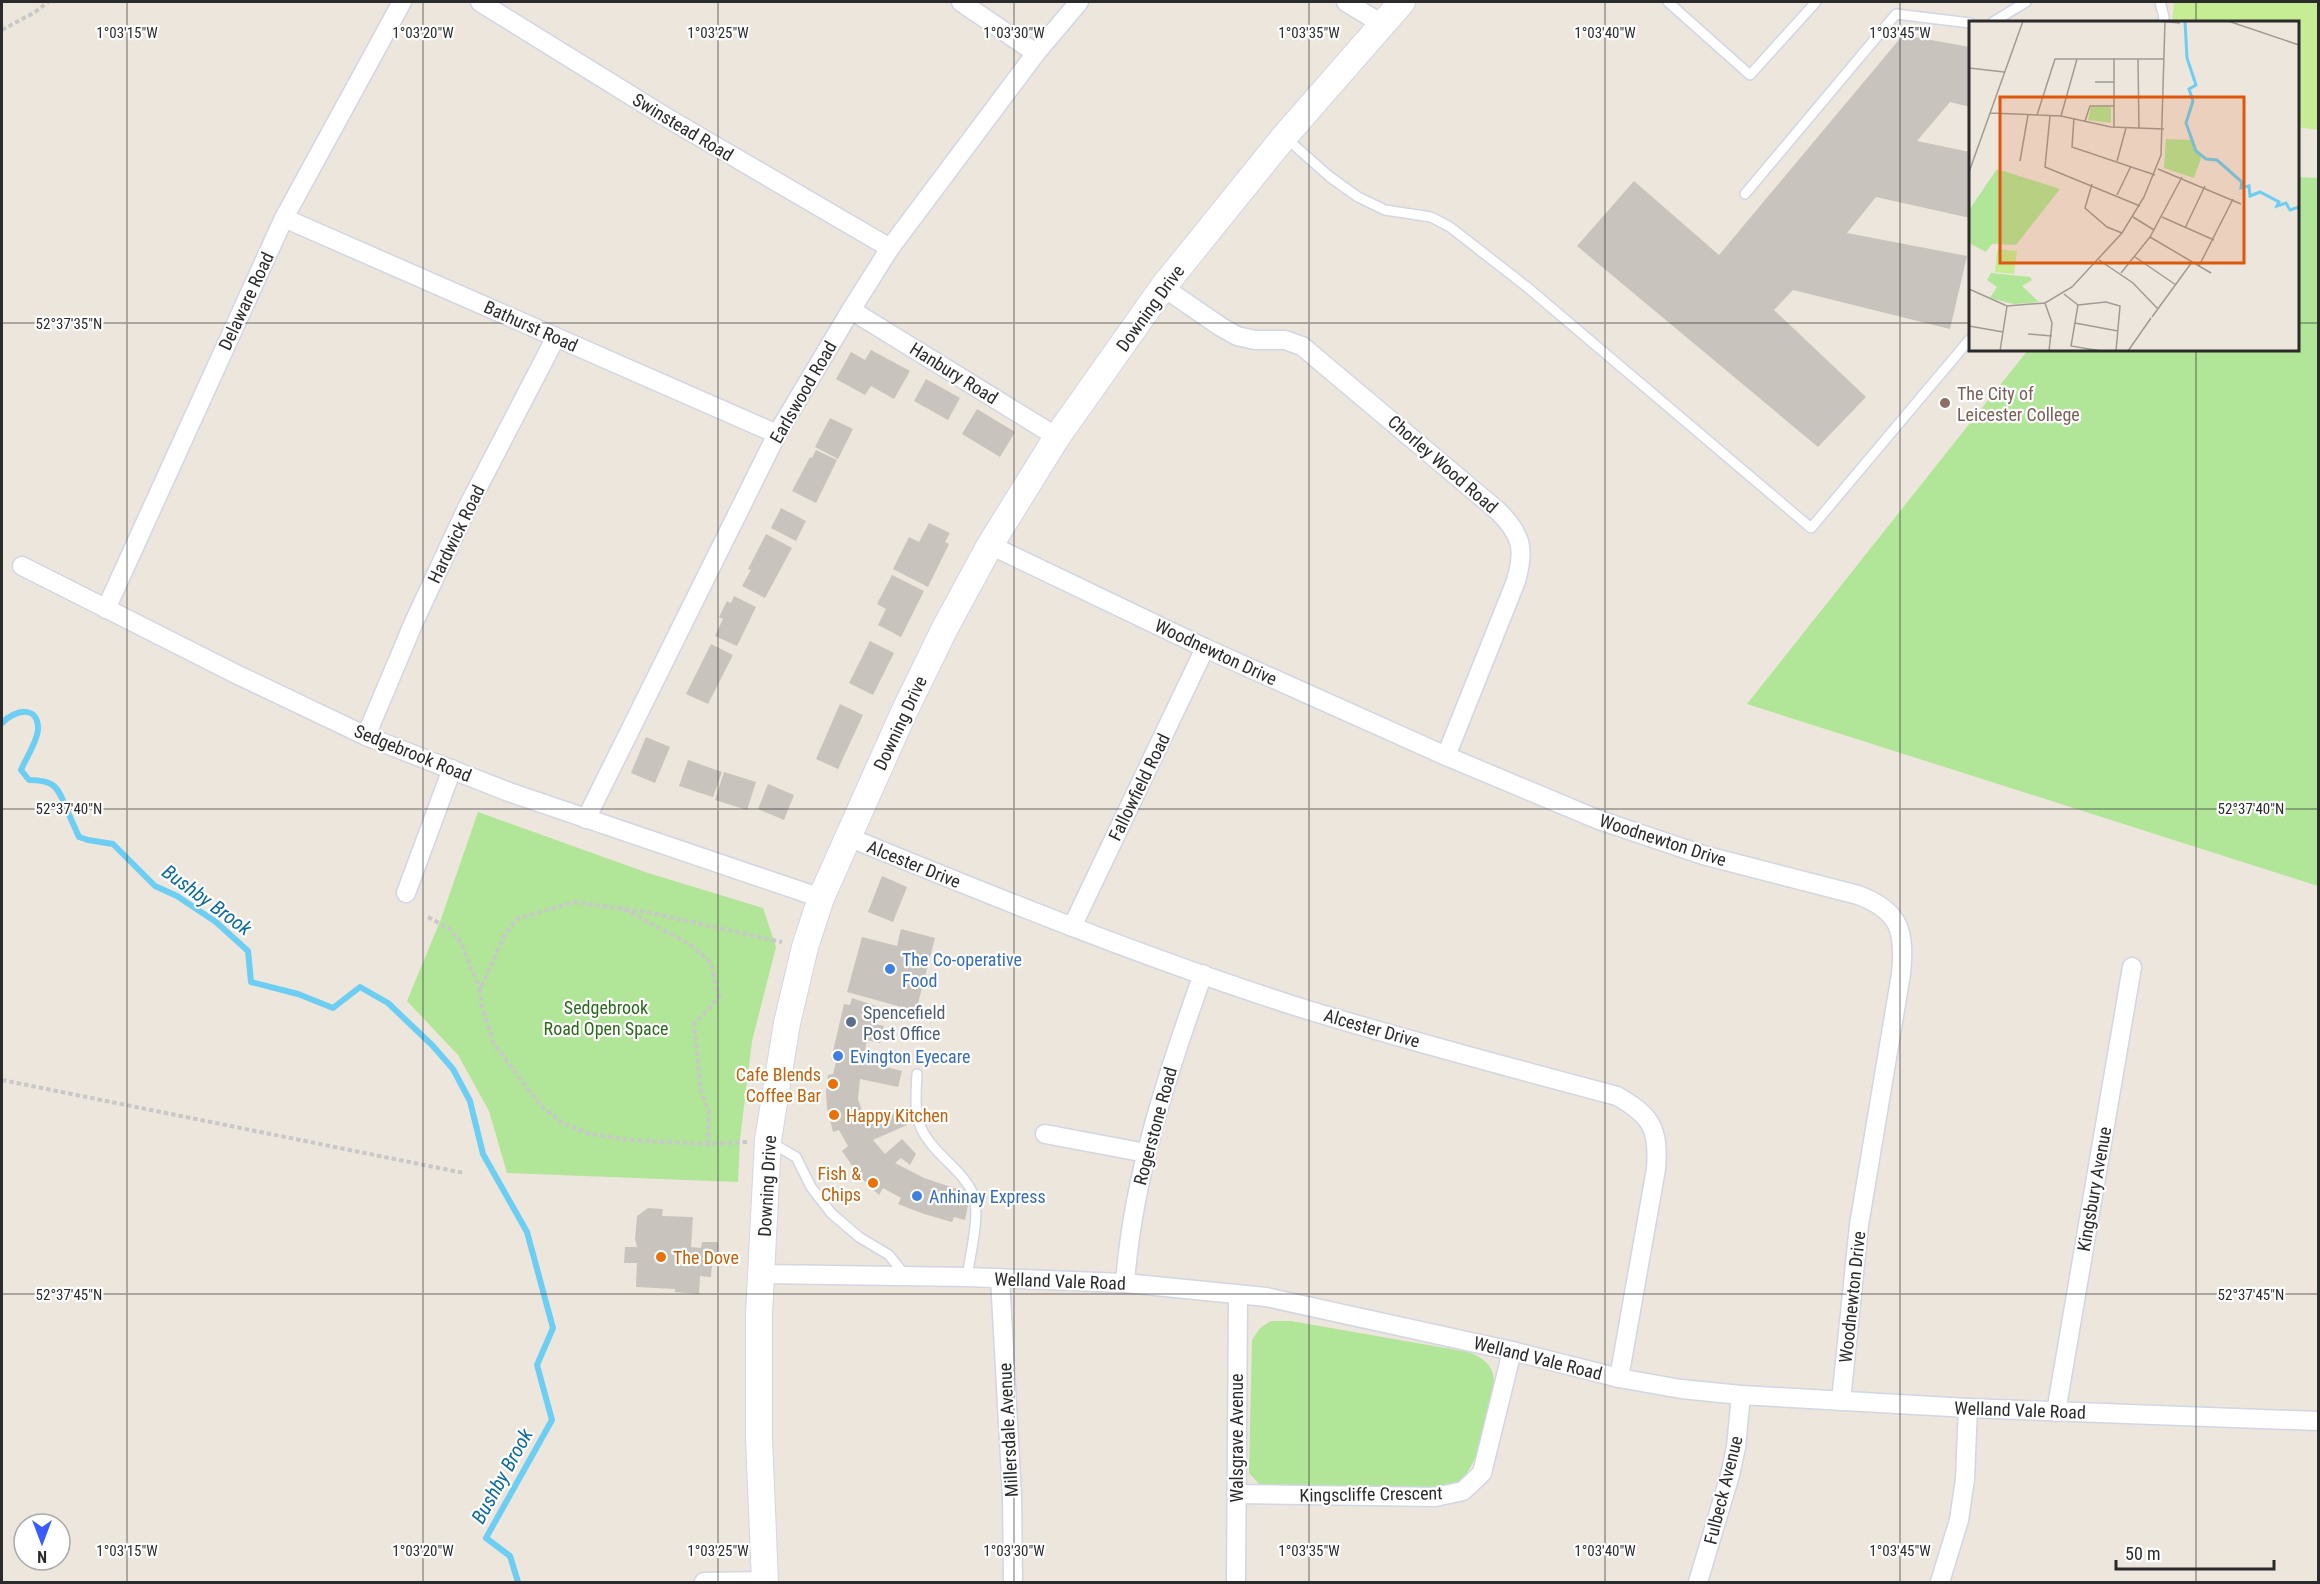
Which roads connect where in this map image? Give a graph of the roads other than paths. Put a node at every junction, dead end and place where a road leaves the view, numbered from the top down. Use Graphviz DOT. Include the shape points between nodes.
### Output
graph roads {
  1 [pos="402,2"];
  2 [pos="961,2"];
  3 [pos="1080,2"];
  4 [pos="1346,2"];
  5 [pos="1402,2"];
  6 [pos="1668,2"];
  7 [pos="1815,2"];
  8 [pos="2026,2"];
  9 [pos="2160,2"];
  10 [pos="491,4"];
  11 [pos="1995,21"];
  12 [pos="2163,21"];
  13 [pos="1969,23"];
  14 [pos="1382,24"];
  15 [pos="1036,53"];
  16 [pos="1284,137"];
  17 [pos="1745,194"];
  18 [pos="284,218"];
  19 [pos="890,248"];
  20 [pos="1163,287"];
  21 [pos="851,310"];
  22 [pos="556,337"];
  23 [pos="1969,341"];
  24 [pos="777,435"];
  25 [pos="1057,437"];
  26 [pos="990,545"];
  27 [pos="22,566"];
  28 [pos="106,609"];
  29 [pos="1206,648"];
  30 [pos="366,735"];
  31 [pos="1446,756"];
  32 [pos="452,769"];
  33 [pos="586,819"];
  34 [pos="848,837"];
  35 [pos="406,893"];
  36 [pos="821,898"];
  37 [pos="1072,927"];
  38 [pos="2132,967"];
  39 [pos="1203,974"];
  40 [pos="916,1074"];
  41 [pos="1045,1134"];
  42 [pos="768,1140"];
  43 [pos="1146,1153"];
  44 [pos="761,1274"];
  45 [pos="905,1275"];
  46 [pos="967,1277"];
  47 [pos="1000,1278"];
  48 [pos="1125,1283"];
  49 [pos="1238,1294"];
  50 [pos="1512,1351"];
  51 [pos="1620,1378"];
  52 [pos="1741,1395"];
  53 [pos="1841,1401"];
  54 [pos="1968,1408"];
  55 [pos="2056,1412"];
  56 [pos="2319,1421"];
  57 [pos="1236,1494"];
  58 [pos="704,1582"];
  59 [pos="765,1582"];
  60 [pos="1013,1582"];
  61 [pos="1236,1582"];
  62 [pos="1698,1582"];
  63 [pos="1940,1582"];
  1 -- 18 [label="street, Delaware Road"];
  2 -- 15 [label="street"];
  3 -- 15 [label="street, Earlswood Road"];
  4 -- 14 [label="street"];
  5 -- 14 [label="street, Downing Drive"];
  6 -- 7 [label="lane" via="1750,75"];
  8 -- 11 [label="lane"];
  9 -- 12 [label="lane"];
  10 -- 19 [label="street, Swinstead Road" via="664,116"];
  13 -- 17 [label="lane" via="1896,14"];
  14 -- 16 [label="street, Downing Drive"];
  15 -- 19 [label="street, Earlswood Road"];
  16 -- 20 [label="street, Downing Drive"];
  16 -- 23 [label="lane" via="1358,197 1385,210 1431,217 1450,227 1527,287 1811,528"];
  18 -- 22 [label="street, Bathurst Road"];
  18 -- 28 [label="street, Delaware Road"];
  19 -- 21 [label="street, Earlswood Road"];
  20 -- 25 [label="street, Downing Drive"];
  20 -- 31 [label="street, Chorley Wood Road" via="1237,336 1286,340 1302,346 1513,526 1522,560 1516,581"];
  21 -- 24 [label="street, Earlswood Road"];
  21 -- 25 [label="street, Hanbury Road"];
  22 -- 24 [label="street, Bathurst Road"];
  22 -- 30 [label="street, Hardwick Road" via="466,510"];
  24 -- 33 [label="street, Earlswood Road"];
  25 -- 26 [label="street, Downing Drive"];
  26 -- 29 [label="street, Woodnewton Drive"];
  26 -- 34 [label="street, Downing Drive" via="904,712"];
  27 -- 28 [label="street, Sedgebrook Road"];
  28 -- 30 [label="street, Sedgebrook Road"];
  29 -- 31 [label="street, Woodnewton Drive"];
  29 -- 37 [label="street, Fallowfield Road"];
  30 -- 32 [label="street, Sedgebrook Road"];
  31 -- 53 [label="street, Woodnewton Drive" via="1599,820 1703,855 1876,902 1899,928 1903,949 1901,974 1859,1225"];
  32 -- 33 [label="street, Sedgebrook Road"];
  32 -- 35 [label="street"];
  33 -- 36 [label="street, Sedgebrook Road"];
  34 -- 36 [label="street, Downing Drive"];
  34 -- 37 [label="street, Alcester Drive"];
  36 -- 42 [label="street, Downing Drive" via="805,947 785,1035"];
  37 -- 39 [label="street, Alcester Drive"];
  38 -- 55 [label="street, Kingsbury Avenue"];
  39 -- 43 [label="street, Rogerstone Road" via="1168,1071"];
  39 -- 51 [label="street, Alcester Drive" via="1310,1010 1617,1096 1637,1108 1650,1121 1658,1146"];
  40 -- 46 [label="lane" via="916,1118 922,1133 965,1179 973,1194 975,1215"];
  41 -- 43 [label="street"];
  42 -- 44 [label="street, Downing Drive"];
  42 -- 45 [label="lane" via="796,1157 831,1213 859,1237 889,1255"];
  43 -- 48 [label="street, Rogerstone Road"];
  44 -- 45 [label="street, Welland Vale Road"];
  44 -- 59 [label="street, Downing Drive" via="759,1439"];
  45 -- 46 [label="street, Welland Vale Road"];
  46 -- 47 [label="street, Welland Vale Road"];
  47 -- 48 [label="street, Welland Vale Road"];
  47 -- 60 [label="street, Millersdale Avenue"];
  48 -- 49 [label="street, Welland Vale Road"];
  49 -- 50 [label="street, Welland Vale Road"];
  49 -- 57 [label="street, Walsgrave Avenue"];
  50 -- 51 [label="street, Welland Vale Road"];
  50 -- 57 [label="street, Kingscliffe Crescent" via="1482,1473 1463,1491 1436,1497"];
  51 -- 52 [label="street, Welland Vale Road"];
  52 -- 53 [label="street, Welland Vale Road"];
  52 -- 62 [label="street, Fulbeck Avenue" via="1730,1475"];
  53 -- 54 [label="street, Welland Vale Road"];
  54 -- 55 [label="street, Welland Vale Road"];
  54 -- 63 [label="street" via="1959,1520"];
  55 -- 56 [label="street, Welland Vale Road"];
  57 -- 61 [label="street, Walsgrave Avenue"];
  58 -- 59 [label="street"];
}
